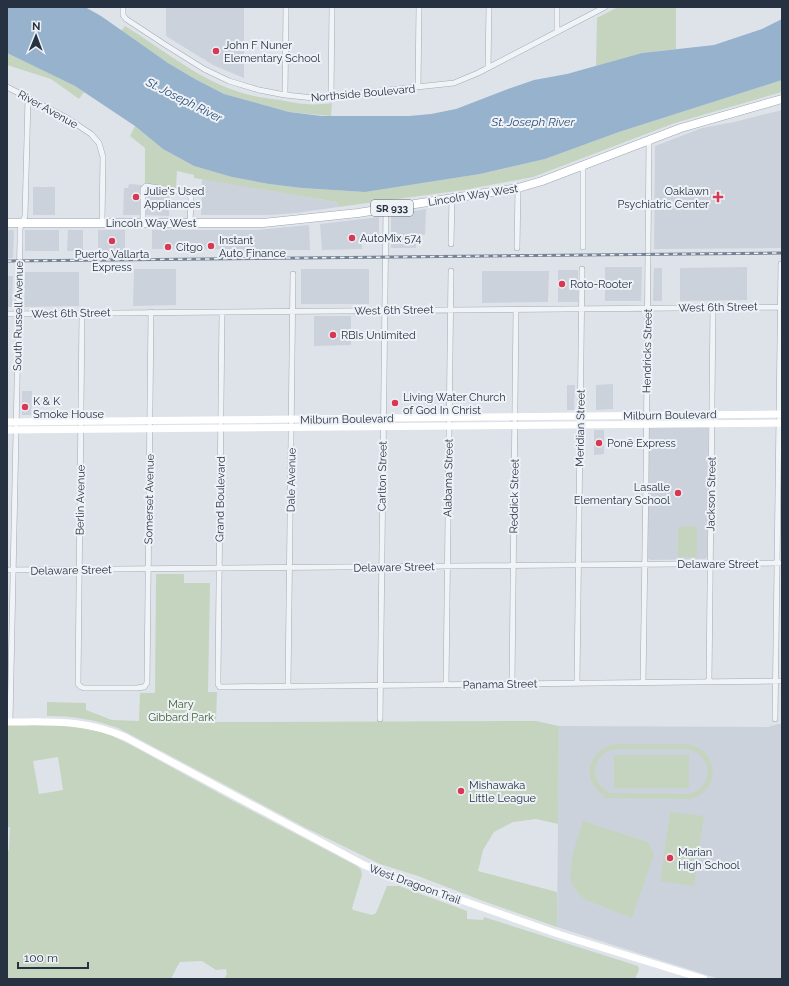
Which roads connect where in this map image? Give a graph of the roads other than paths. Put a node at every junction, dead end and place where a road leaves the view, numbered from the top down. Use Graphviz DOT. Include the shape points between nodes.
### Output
graph roads {
  1 [pos="123,7"];
  2 [pos="286,7"];
  3 [pos="332,7"];
  4 [pos="419,7"];
  5 [pos="489,7"];
  6 [pos="557,7"];
  7 [pos="605,7"];
  8 [pos="557,32"];
  9 [pos="488,68"];
  10 [pos="7,87"];
  11 [pos="418,88"];
  12 [pos="285,95"];
  13 [pos="331,96"];
  14 [pos="28,98"];
  15 [pos="782,99"];
  16 [pos="649,140"];
  17 [pos="583,165"];
  18 [pos="518,188"];
  19 [pos="452,198"];
  20 [pos="386,209"];
  21 [pos="7,223"];
  22 [pos="22,223"];
  23 [pos="102,223"];
  24 [pos="143,223"];
  25 [pos="190,224"];
  26 [pos="451,244"];
  27 [pos="582,247"];
  28 [pos="517,248"];
  29 [pos="781,264"];
  30 [pos="582,269"];
  31 [pos="451,271"];
  32 [pos="293,274"];
  33 [pos="713,307"];
  34 [pos="781,307"];
  35 [pos="582,308"];
  36 [pos="648,308"];
  37 [pos="450,309"];
  38 [pos="516,309"];
  39 [pos="384,310"];
  40 [pos="293,311"];
  41 [pos="151,312"];
  42 [pos="222,312"];
  43 [pos="82,313"];
  44 [pos="7,314"];
  45 [pos="18,314"];
  46 [pos="781,414"];
  47 [pos="712,415"];
  48 [pos="581,416"];
  49 [pos="646,416"];
  50 [pos="515,417"];
  51 [pos="383,418"];
  52 [pos="449,418"];
  53 [pos="291,419"];
  54 [pos="221,420"];
  55 [pos="81,421"];
  56 [pos="149,421"];
  57 [pos="7,422"];
  58 [pos="16,422"];
  59 [pos="712,423"];
  60 [pos="780,423"];
  61 [pos="646,424"];
  62 [pos="514,425"];
  63 [pos="581,425"];
  64 [pos="383,426"];
  65 [pos="449,426"];
  66 [pos="291,427"];
  67 [pos="220,428"];
  68 [pos="150,429"];
  69 [pos="7,430"];
  70 [pos="16,430"];
  71 [pos="81,430"];
  72 [pos="710,563"];
  73 [pos="780,563"];
  74 [pos="644,564"];
  75 [pos="513,565"];
  76 [pos="579,565"];
  77 [pos="447,566"];
  78 [pos="381,567"];
  79 [pos="219,568"];
  80 [pos="290,568"];
  81 [pos="148,569"];
  82 [pos="7,570"];
  83 [pos="13,570"];
  84 [pos="79,570"];
  85 [pos="775,681"];
  86 [pos="782,681"];
  87 [pos="643,682"];
  88 [pos="709,682"];
  89 [pos="577,683"];
  90 [pos="512,684"];
  91 [pos="380,685"];
  92 [pos="446,685"];
  93 [pos="79,686"];
  94 [pos="218,686"];
  95 [pos="288,686"];
  96 [pos="380,719"];
  97 [pos="775,719"];
  98 [pos="8,722"];
  99 [pos="704,979"];
  1 -- 12 [label="street, Northside Boulevard" via="123,15 126,18 216,75 240,85"];
  2 -- 12 [label="street"];
  3 -- 13 [label="street"];
  4 -- 11 [label="street"];
  5 -- 9 [label="street"];
  6 -- 8 [label="street"];
  7 -- 8 [label="street, Northside Boulevard"];
  8 -- 9 [label="street, Northside Boulevard"];
  9 -- 11 [label="street, Northside Boulevard" via="454,84"];
  10 -- 14 [label="street, River Avenue"];
  11 -- 13 [label="street, Northside Boulevard"];
  12 -- 13 [label="street, Northside Boulevard" via="314,98"];
  14 -- 22 [label="street, South Russell Avenue" via="25,216"];
  14 -- 23 [label="street, River Avenue" via="67,118 91,134 99,143 102,157"];
  15 -- 16 [label="main road, Lincoln Way West / SR 933" via="695,123"];
  16 -- 17 [label="main road, Lincoln Way West / SR 933"];
  16 -- 36 [label="street, Hendricks Street"];
  17 -- 18 [label="main road, Lincoln Way West / SR 933"];
  17 -- 27 [label="street"];
  18 -- 19 [label="main road, Lincoln Way West / SR 933"];
  18 -- 28 [label="street"];
  19 -- 20 [label="main road, Lincoln Way West / SR 933"];
  19 -- 26 [label="street"];
  20 -- 25 [label="main road, Lincoln Way West / SR 933" via="283,222"];
  20 -- 39 [label="street, Carlton Street"];
  21 -- 22 [label="main road, Lincoln Way West / SR 933"];
  22 -- 23 [label="main road, Lincoln Way West / SR 933"];
  22 -- 45 [label="street, South Russell Avenue"];
  23 -- 24 [label="main road, Lincoln Way West / SR 933"];
  24 -- 25 [label="main road, Lincoln Way West / SR 933"];
  24 -- 25 [label="street" via="143,189 148,186 189,194"];
  29 -- 34 [label="street"];
  30 -- 35 [label="street, Meridian Street"];
  31 -- 37 [label="street, Alabama Street"];
  32 -- 40 [label="street, Dale Avenue"];
  33 -- 34 [label="street, West 6th Street"];
  33 -- 36 [label="street, West 6th Street"];
  33 -- 47 [label="street, Jackson Street"];
  34 -- 46 [label="street"];
  35 -- 36 [label="street, West 6th Street"];
  35 -- 38 [label="street, West 6th Street"];
  35 -- 48 [label="street, Meridian Street"];
  36 -- 49 [label="street, Hendricks Street"];
  37 -- 38 [label="street, West 6th Street"];
  37 -- 39 [label="street, West 6th Street"];
  37 -- 52 [label="street, Alabama Street"];
  38 -- 50 [label="street, Reddick Street"];
  39 -- 40 [label="street, West 6th Street"];
  39 -- 51 [label="street, Carlton Street"];
  40 -- 42 [label="street, West 6th Street"];
  40 -- 53 [label="street, Dale Avenue"];
  41 -- 42 [label="street, West 6th Street"];
  41 -- 43 [label="street, West 6th Street"];
  41 -- 56 [label="street, Somerset Avenue"];
  42 -- 54 [label="street, Grand Boulevard"];
  43 -- 45 [label="street, West 6th Street"];
  43 -- 55 [label="street, Berlin Avenue"];
  44 -- 45 [label="street, West 6th Street"];
  45 -- 58 [label="street, South Russell Avenue"];
  46 -- 47 [label="street, Milburn Boulevard"];
  46 -- 60 [label="street"];
  47 -- 49 [label="street, Milburn Boulevard"];
  47 -- 59 [label="street, Jackson Street"];
  48 -- 49 [label="street, Milburn Boulevard"];
  48 -- 50 [label="street, Milburn Boulevard"];
  48 -- 63 [label="street, Meridian Street"];
  49 -- 61 [label="street, Hendricks Street"];
  50 -- 52 [label="street, Milburn Boulevard"];
  50 -- 62 [label="street, Reddick Street"];
  51 -- 52 [label="street, Milburn Boulevard"];
  51 -- 53 [label="street, Milburn Boulevard"];
  51 -- 64 [label="street, Carlton Street"];
  52 -- 65 [label="street, Alabama Street"];
  53 -- 54 [label="street, Milburn Boulevard"];
  53 -- 66 [label="street, Dale Avenue"];
  54 -- 56 [label="street, Milburn Boulevard"];
  54 -- 67 [label="street, Grand Boulevard"];
  55 -- 56 [label="street, Milburn Boulevard"];
  55 -- 58 [label="street, Milburn Boulevard"];
  55 -- 71 [label="street, Berlin Avenue"];
  56 -- 68 [label="street, Somerset Avenue"];
  57 -- 58 [label="street, Milburn Boulevard"];
  58 -- 70 [label="street, South Russell Avenue"];
  59 -- 60 [label="street, Milburn Boulevard"];
  59 -- 61 [label="street, Milburn Boulevard"];
  59 -- 72 [label="street, Jackson Street"];
  60 -- 73 [label="street"];
  61 -- 63 [label="street, Milburn Boulevard"];
  61 -- 74 [label="street, Hendricks Street"];
  62 -- 63 [label="street, Milburn Boulevard"];
  62 -- 65 [label="street, Milburn Boulevard"];
  62 -- 75 [label="street, Reddick Street"];
  63 -- 76 [label="street, Meridian Street"];
  64 -- 65 [label="street, Milburn Boulevard"];
  64 -- 66 [label="street, Milburn Boulevard"];
  64 -- 78 [label="street, Carlton Street"];
  65 -- 77 [label="street, Alabama Street"];
  66 -- 67 [label="street, Milburn Boulevard"];
  66 -- 80 [label="street, Dale Avenue"];
  67 -- 68 [label="street, Milburn Boulevard"];
  67 -- 79 [label="street, Grand Boulevard"];
  68 -- 71 [label="street, Milburn Boulevard"];
  68 -- 81 [label="street, Somerset Avenue"];
  69 -- 70 [label="street, Milburn Boulevard"];
  70 -- 71 [label="street, Milburn Boulevard"];
  70 -- 83 [label="street, South Russell Avenue"];
  71 -- 84 [label="street, Berlin Avenue"];
  72 -- 73 [label="street, Delaware Street"];
  72 -- 74 [label="street, Delaware Street"];
  72 -- 88 [label="street, Jackson Street"];
  73 -- 85 [label="street"];
  74 -- 76 [label="street, Delaware Street"];
  74 -- 87 [label="street, Hendricks Street"];
  75 -- 76 [label="street, Delaware Street"];
  75 -- 77 [label="street, Delaware Street"];
  75 -- 90 [label="street, Reddick Street"];
  76 -- 89 [label="street, Meridian Street"];
  77 -- 78 [label="street, Delaware Street"];
  77 -- 92 [label="street, Alabama Street"];
  78 -- 80 [label="street, Delaware Street"];
  78 -- 91 [label="street, Carlton Street"];
  79 -- 80 [label="street, Delaware Street"];
  79 -- 81 [label="street, Delaware Street"];
  79 -- 94 [label="street, Grand Boulevard"];
  80 -- 95 [label="street, Dale Avenue"];
  81 -- 84 [label="street, Delaware Street"];
  81 -- 93 [label="street, Somerset Avenue" via="146,686"];
  82 -- 83 [label="street, Delaware Street"];
  83 -- 84 [label="street, Delaware Street"];
  83 -- 98 [label="street, South Russell Avenue"];
  84 -- 93 [label="street, Berlin Avenue"];
  85 -- 86 [label="street, Panama Street"];
  85 -- 88 [label="street, Panama Street"];
  85 -- 97 [label="street"];
  87 -- 88 [label="street, Panama Street"];
  87 -- 89 [label="street, Panama Street"];
  89 -- 90 [label="street, Panama Street"];
  90 -- 92 [label="street, Panama Street"];
  91 -- 92 [label="street, Panama Street"];
  91 -- 95 [label="street, Panama Street"];
  91 -- 96 [label="street, Carlton Street"];
  94 -- 95 [label="street, Panama Street"];
  98 -- 99 [label="street, West Dragoon Trail" via="68,722 87,724 114,732 364,865 561,935"];
}
